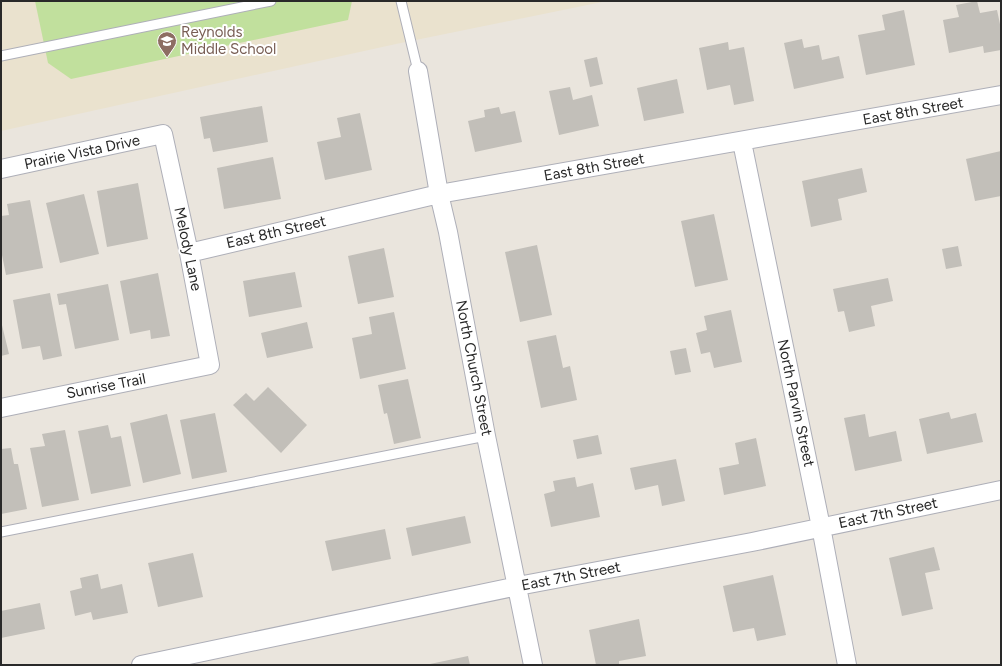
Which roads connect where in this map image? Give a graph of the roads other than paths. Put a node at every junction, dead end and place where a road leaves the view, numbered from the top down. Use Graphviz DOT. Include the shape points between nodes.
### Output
graph roads {
  1 [pos="271,1"];
  2 [pos="401,1"];
  3 [pos="1,56"];
  4 [pos="418,71"];
  5 [pos="1001,96"];
  6 [pos="163,134"];
  7 [pos="742,142"];
  8 [pos="1,169"];
  9 [pos="439,194"];
  10 [pos="189,253"];
  11 [pos="210,365"];
  12 [pos="1,408"];
  13 [pos="486,436"];
  14 [pos="1001,490"];
  15 [pos="821,527"];
  16 [pos="1,532"];
  17 [pos="518,586"];
  18 [pos="141,665"];
  19 [pos="533,665"];
  20 [pos="847,665"];
  1 -- 3 [label="lane"];
  2 -- 4 [label="lane"];
  4 -- 9 [label="street, North Church Street"];
  5 -- 7 [label="street, East 8th Street"];
  6 -- 8 [label="street, Prairie Vista Drive"];
  6 -- 10 [label="street, Melody Lane"];
  7 -- 9 [label="street, East 8th Street"];
  7 -- 15 [label="street, North Parvin Street"];
  9 -- 10 [label="street, East 8th Street"];
  9 -- 13 [label="street, North Church Street"];
  10 -- 11 [label="street, Melody Lane"];
  11 -- 12 [label="street, Sunrise Trail"];
  13 -- 16 [label="lane"];
  13 -- 17 [label="street, North Church Street"];
  14 -- 15 [label="street, East 7th Street"];
  15 -- 17 [label="street, East 7th Street"];
  15 -- 20 [label="street, North Parvin Street"];
  17 -- 18 [label="street, East 7th Street"];
  17 -- 19 [label="street, North Church Street"];
}
